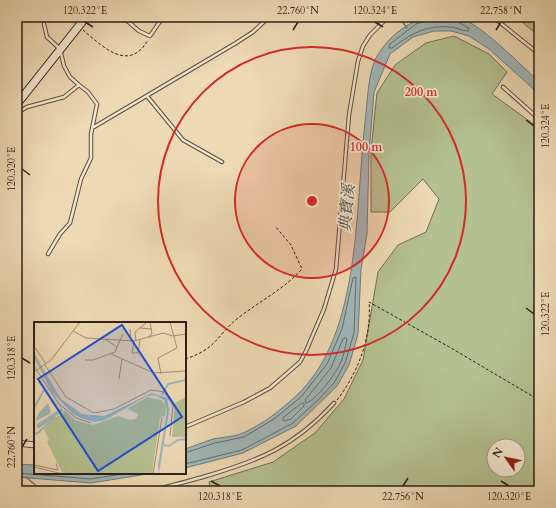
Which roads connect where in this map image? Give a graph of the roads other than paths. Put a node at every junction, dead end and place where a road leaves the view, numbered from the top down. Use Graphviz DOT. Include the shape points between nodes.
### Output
graph roads {
  1 [pos="86,17"];
  2 [pos="123,17"];
  3 [pos="156,17"];
  4 [pos="163,17"];
  5 [pos="269,17"];
  6 [pos="388,17"];
  7 [pos="493,17"];
  8 [pos="161,20"];
  9 [pos="44,24"];
  10 [pos="60,49"];
  11 [pos="539,54"];
  12 [pos="80,85"];
  13 [pos="503,87"];
  14 [pos="147,96"];
  15 [pos="17,104"];
  16 [pos="17,113"];
  17 [pos="539,119"];
  18 [pos="93,127"];
  19 [pos="222,162"];
  20 [pos="48,254"];
  21 [pos="334,403"];
  22 [pos="186,427"];
  23 [pos="17,443"];
  24 [pos="34,445"];
  25 [pos="146,491"];
  1 -- 10 [label="street"];
  2 -- 8 [label="lane" via="139,31 150,36"];
  3 -- 8 [label="lane"];
  4 -- 8 [label="lane"];
  5 -- 14 [label="lane" via="236,43"];
  6 -- 22 [label="lane" via="370,35 358,61 349,115 336,269 324,309 306,351 300,362 270,388"];
  7 -- 11 [label="lane"];
  9 -- 10 [label="lane" via="48,37"];
  10 -- 12 [label="lane" via="67,72"];
  10 -- 15 [label="street"];
  12 -- 16 [label="lane" via="64,97 27,107"];
  12 -- 18 [label="lane" via="97,104"];
  13 -- 17 [label="lane"];
  14 -- 18 [label="lane"];
  14 -- 19 [label="lane" via="183,140"];
  18 -- 20 [label="lane" via="91,158 82,179 70,223"];
  21 -- 25 [label="lane" via="291,442 247,464 162,489"];
  23 -- 24 [label="street"];
}
